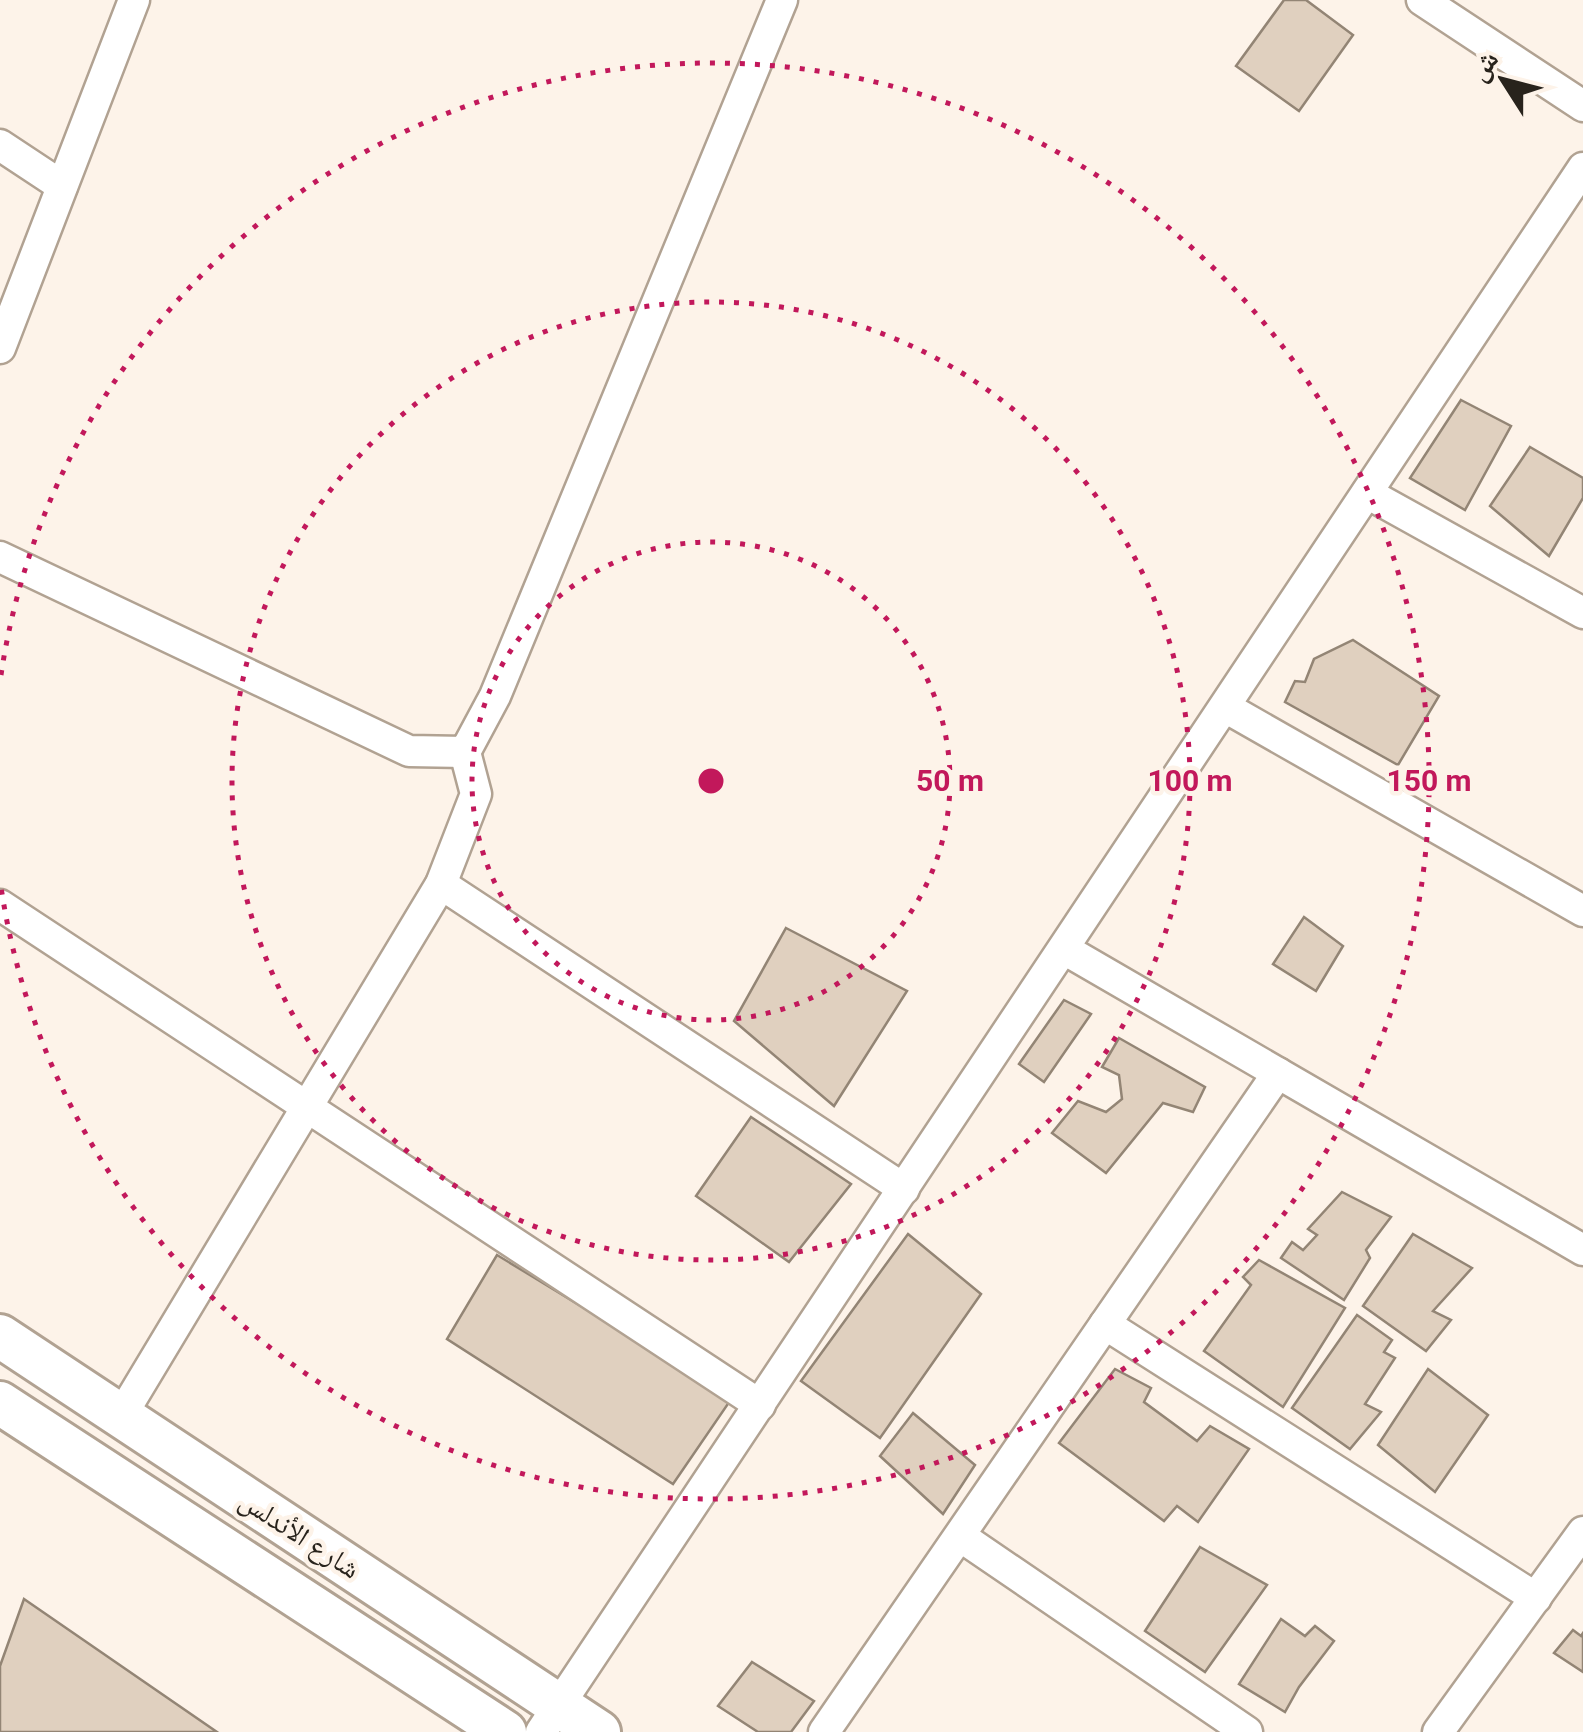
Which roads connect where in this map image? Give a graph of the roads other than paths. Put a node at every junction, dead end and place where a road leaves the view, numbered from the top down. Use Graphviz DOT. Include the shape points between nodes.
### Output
graph roads {
  1 [pos="134,0"];
  2 [pos="782,0"];
  3 [pos="1422,0"];
  4 [pos="1583,106"];
  5 [pos="0,145"];
  6 [pos="1583,168"];
  7 [pos="62,186"];
  8 [pos="0,348"];
  9 [pos="1367,493"];
  10 [pos="0,557"];
  11 [pos="1583,613"];
  12 [pos="1225,707"];
  13 [pos="465,752"];
  14 [pos="441,884"];
  15 [pos="0,904"];
  16 [pos="1583,911"];
  17 [pos="1064,949"];
  18 [pos="1278,1073"];
  19 [pos="306,1106"];
  20 [pos="904,1189"];
  21 [pos="1583,1250"];
  22 [pos="1105,1324"];
  23 [pos="0,1336"];
  24 [pos="0,1403"];
  25 [pos="760,1405"];
  26 [pos="120,1416"];
  27 [pos="1583,1532"];
  28 [pos="960,1536"];
  29 [pos="1536,1598"];
  30 [pos="550,1719"];
  31 [pos="505,1732"];
  32 [pos="599,1732"];
  33 [pos="824,1732"];
  34 [pos="1247,1732"];
  35 [pos="1438,1732"];
  1 -- 7 [label="street"];
  2 -- 13 [label="street" via="502,678"];
  3 -- 4 [label="street"];
  5 -- 7 [label="street"];
  6 -- 9 [label="street"];
  7 -- 8 [label="street"];
  9 -- 11 [label="street"];
  9 -- 12 [label="street"];
  10 -- 13 [label="street" via="410,751"];
  12 -- 16 [label="street"];
  12 -- 17 [label="street"];
  13 -- 14 [label="street" via="476,794"];
  14 -- 19 [label="street"];
  14 -- 20 [label="street"];
  15 -- 19 [label="street"];
  17 -- 18 [label="street"];
  17 -- 20 [label="street"];
  18 -- 21 [label="street"];
  18 -- 22 [label="street"];
  19 -- 25 [label="street"];
  19 -- 26 [label="street"];
  20 -- 25 [label="street"];
  22 -- 28 [label="street"];
  22 -- 29 [label="street"];
  23 -- 26 [label="main road, شارع الأندلس"];
  24 -- 31 [label="main road, شارع الأندلس"];
  25 -- 30 [label="street"];
  26 -- 30 [label="main road, شارع الأندلس"];
  27 -- 29 [label="street"];
  28 -- 33 [label="street"];
  28 -- 34 [label="street"];
  29 -- 35 [label="street"];
  30 -- 32 [label="main road, شارع الأندلس"];
}
